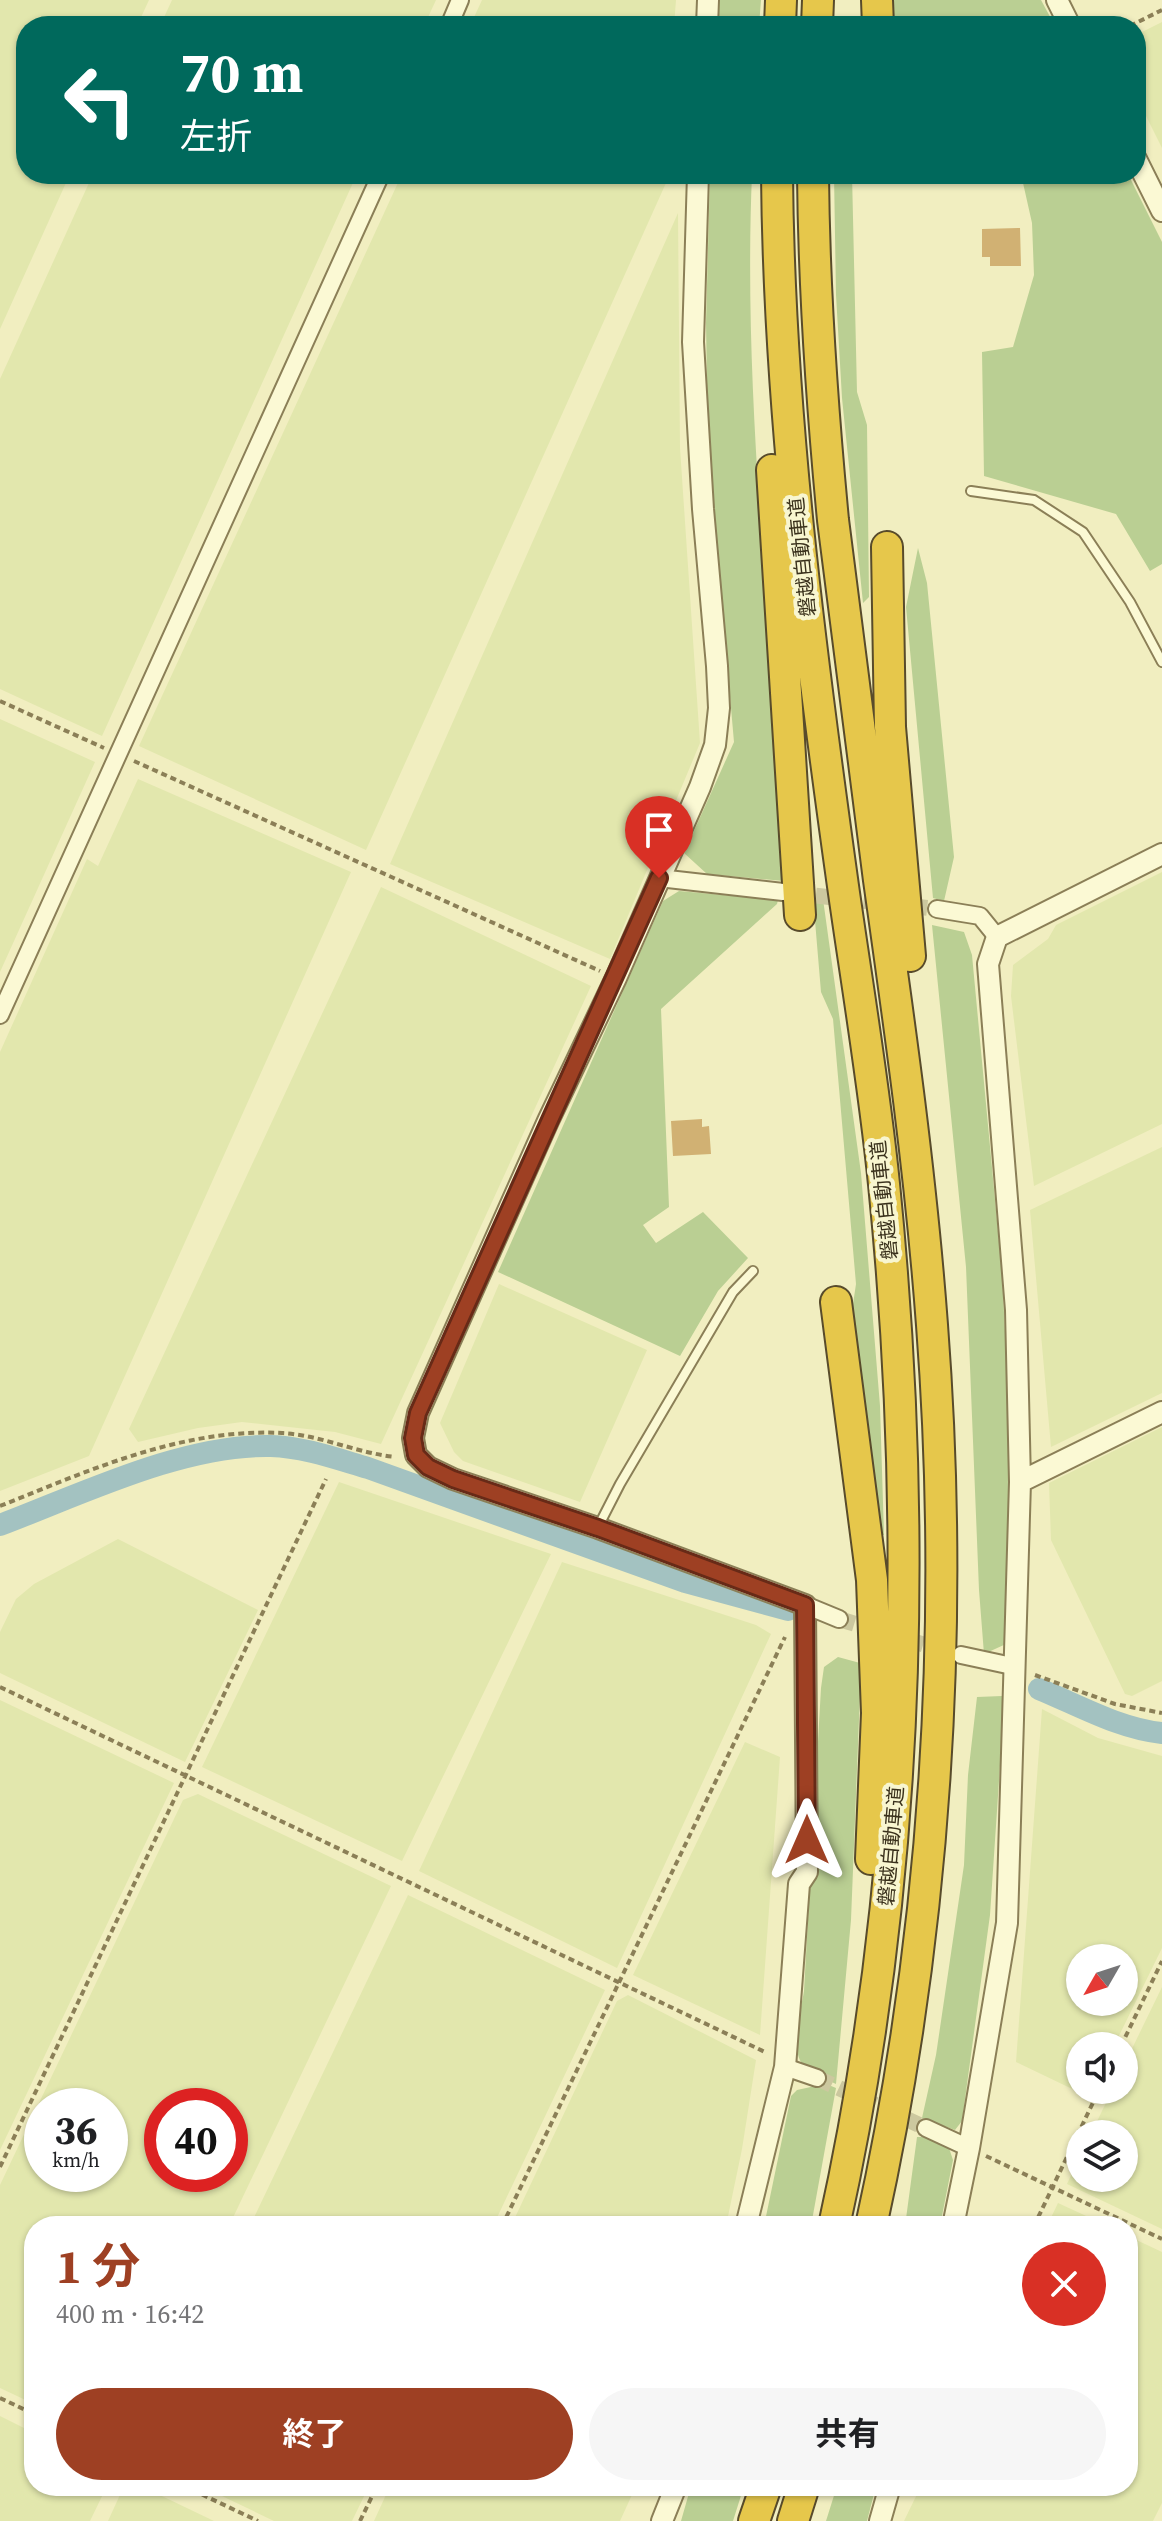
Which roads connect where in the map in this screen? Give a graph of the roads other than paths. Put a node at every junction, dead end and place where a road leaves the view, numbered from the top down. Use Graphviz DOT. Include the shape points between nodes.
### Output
graph roads {
  1 [pos="1146,179"];
  2 [pos="376,184"];
  3 [pos="698,184"];
  4 [pos="777,184"];
  5 [pos="813,184"];
  6 [pos="1162,211"];
  7 [pos="781,323"];
  8 [pos="971,491"];
  9 [pos="887,547"];
  10 [pos="1162,662"];
  11 [pos="1162,854"];
  12 [pos="659,878"];
  13 [pos="792,904"];
  14 [pos="937,909"];
  15 [pos="997,937"];
  16 [pos="0,1015"];
  17 [pos="919,1177"];
  18 [pos="753,1271"];
  19 [pos="836,1302"];
  20 [pos="1162,1412"];
  21 [pos="1020,1482"];
  22 [pos="598,1528"];
  23 [pos="806,1613"];
  24 [pos="839,1619"];
  25 [pos="961,1655"];
  26 [pos="1012,1666"];
  27 [pos="785,2067"];
  28 [pos="817,2078"];
  29 [pos="926,2128"];
  30 [pos="969,2148"];
  31 [pos="847,2168"];
  32 [pos="748,2216"];
  33 [pos="836,2216"];
  34 [pos="873,2216"];
  35 [pos="955,2216"];
  36 [pos="672,2496"];
  37 [pos="763,2496"];
  38 [pos="801,2496"];
  39 [pos="887,2496"];
  40 [pos="662,2521"];
  41 [pos="754,2521"];
  42 [pos="793,2521"];
  43 [pos="880,2521"];
  1 -- 6 [label="street"];
  2 -- 16 [label="street"];
  3 -- 12 [label="street" via="693,357 719,708 715,745"];
  4 -- 7 [label="highway, 磐越自動車道"];
  5 -- 17 [label="highway, 磐越自動車道" via="833,520"];
  7 -- 13 [label="highway" via="769,420"];
  7 -- 31 [label="highway, 磐越自動車道" via="799,541 884,1183 904,1468 906,1588 894,1816 874,2005"];
  8 -- 10 [label="lane" via="1034,500 1083,532"];
  9 -- 17 [label="highway" via="890,727 917,1028"];
  11 -- 15 [label="street"];
  12 -- 13 [label="street"];
  12 -- 22 [label="street" via="418,1413 413,1438 416,1455 428,1467"];
  14 -- 15 [label="street" via="980,916"];
  15 -- 21 [label="street" via="988,964 1016,1310"];
  17 -- 34 [label="highway, 磐越自動車道" via="940,1467 937,1724 910,2015"];
  18 -- 22 [label="lane" via="733,1292"];
  19 -- 31 [label="highway" via="872,1580 877,1713"];
  20 -- 21 [label="street"];
  21 -- 26 [label="street"];
  22 -- 23 [label="street"];
  23 -- 24 [label="street"];
  23 -- 27 [label="street" via="807,1872 799,1884"];
  25 -- 26 [label="street"];
  26 -- 30 [label="street" via="1007,1923"];
  27 -- 28 [label="street"];
  27 -- 32 [label="street"];
  29 -- 30 [label="street"];
  30 -- 35 [label="street"];
  31 -- 33 [label="highway, 磐越自動車道"];
  36 -- 40 [label="street"];
  37 -- 41 [label="highway"];
  38 -- 42 [label="highway"];
  39 -- 43 [label="street"];
}
